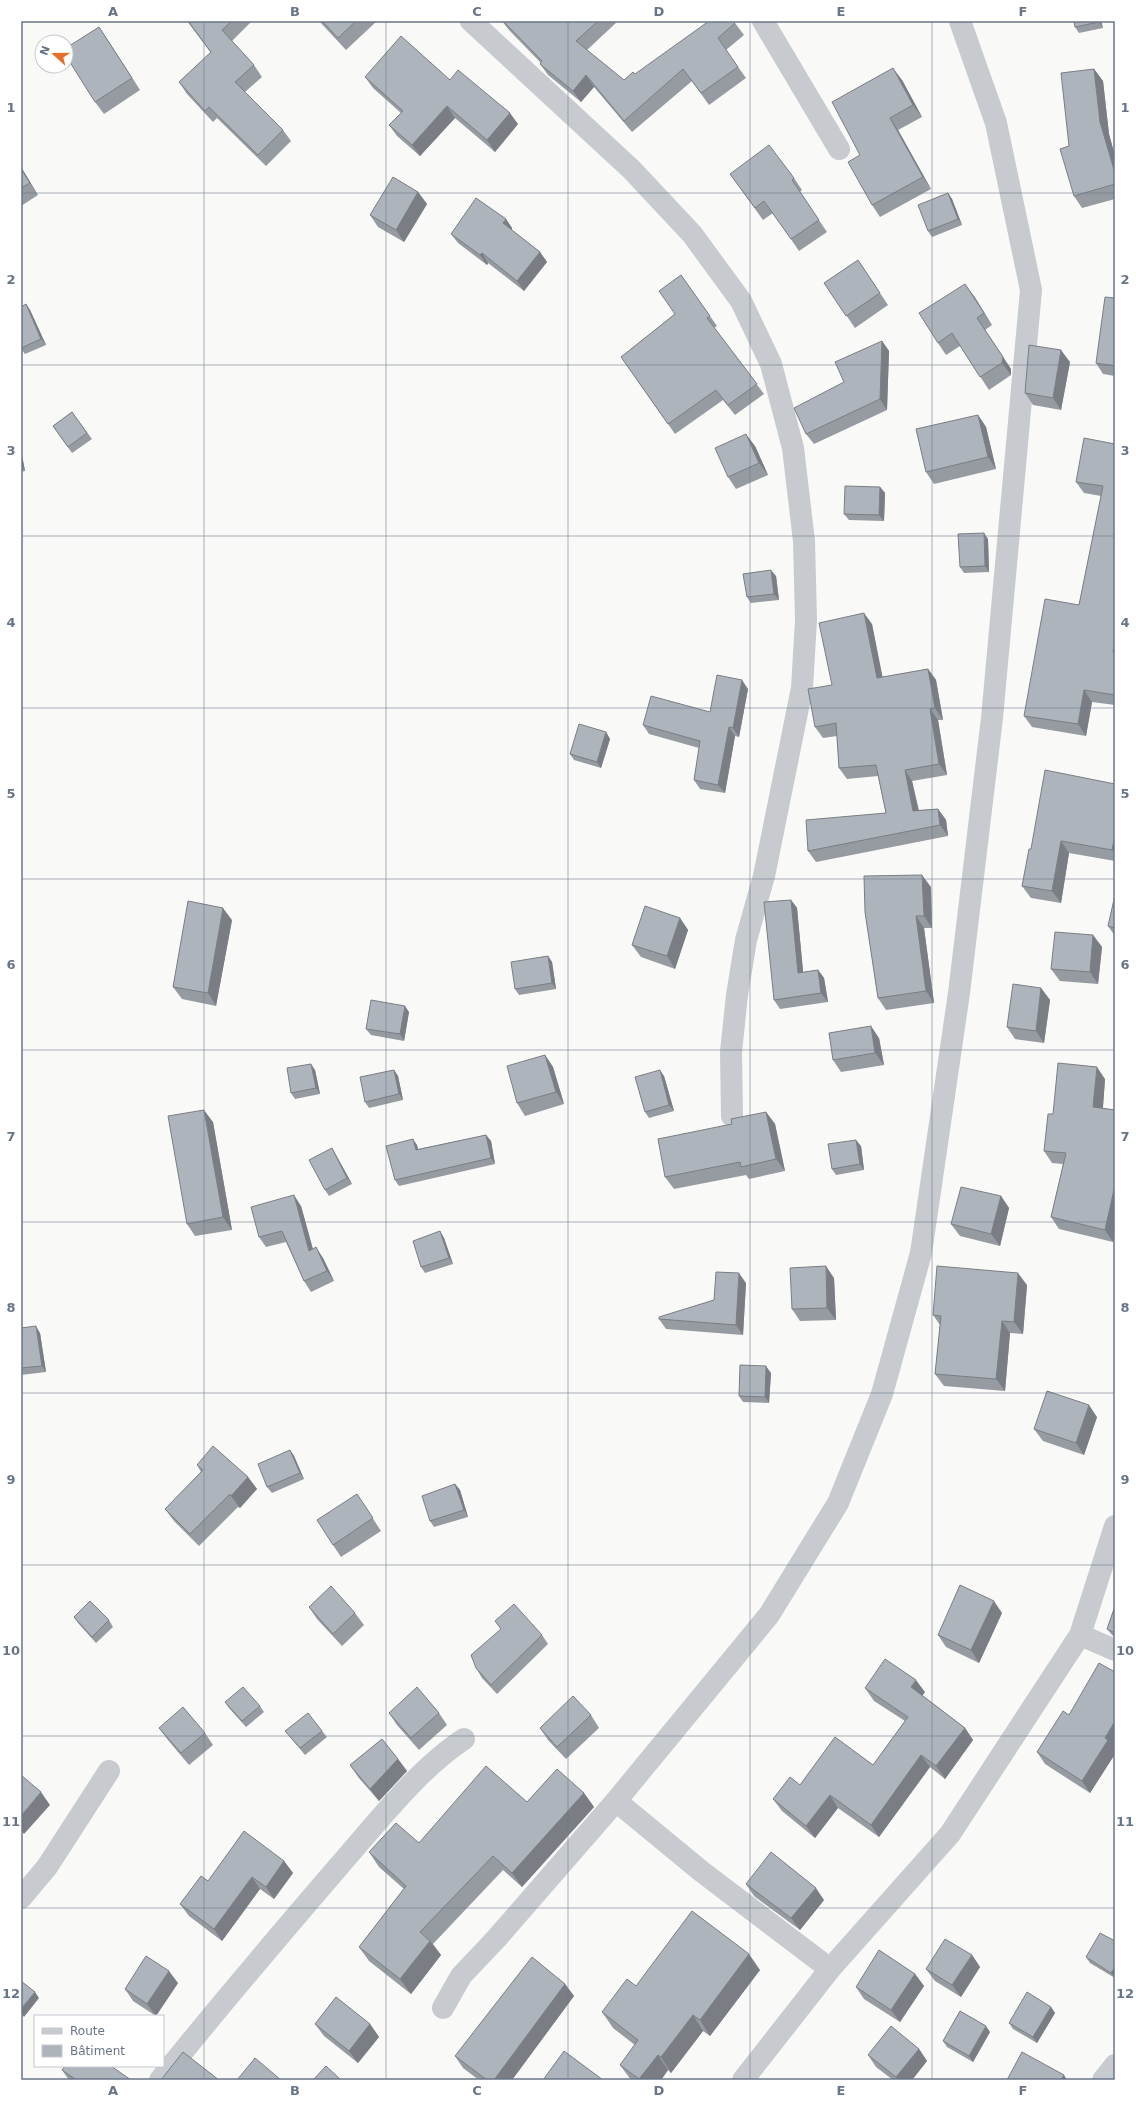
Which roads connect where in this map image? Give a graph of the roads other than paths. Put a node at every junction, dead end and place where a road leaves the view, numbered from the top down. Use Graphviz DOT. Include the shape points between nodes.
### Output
graph roads {
  1 [pos="471,21"];
  2 [pos="763,21"];
  3 [pos="960,21"];
  4 [pos="840,149"];
  5 [pos="732,1116"];
  6 [pos="1115,1526"];
  7 [pos="1080,1635"];
  8 [pos="1115,1650"];
  9 [pos="464,1739"];
  10 [pos="109,1770"];
  11 [pos="616,1801"];
  12 [pos="21,1898"];
  13 [pos="830,1969"];
  14 [pos="443,2008"];
  15 [pos="1115,2065"];
  16 [pos="160,2080"];
  17 [pos="743,2080"];
  18 [pos="1103,2080"];
  1 -- 5 [label="street" via="631,169 692,234 741,301 771,364 793,448 804,541 806,620 802,688 764,876 746,940 737,995 731,1052"];
  2 -- 4 [label="street"];
  3 -- 11 [label="street" via="996,123 1031,290 992,718 959,993 921,1253 882,1394 838,1503 769,1615"];
  6 -- 7 [label="street"];
  7 -- 8 [label="street"];
  7 -- 13 [label="street" via="950,1834"];
  9 -- 16 [label="street" via="442,1754 382,1817 222,2002"];
  10 -- 12 [label="street" via="47,1867"];
  11 -- 13 [label="street" via="700,1871"];
  11 -- 14 [label="street" via="461,1976"];
  13 -- 17 [label="street"];
  15 -- 18 [label="street"];
}
